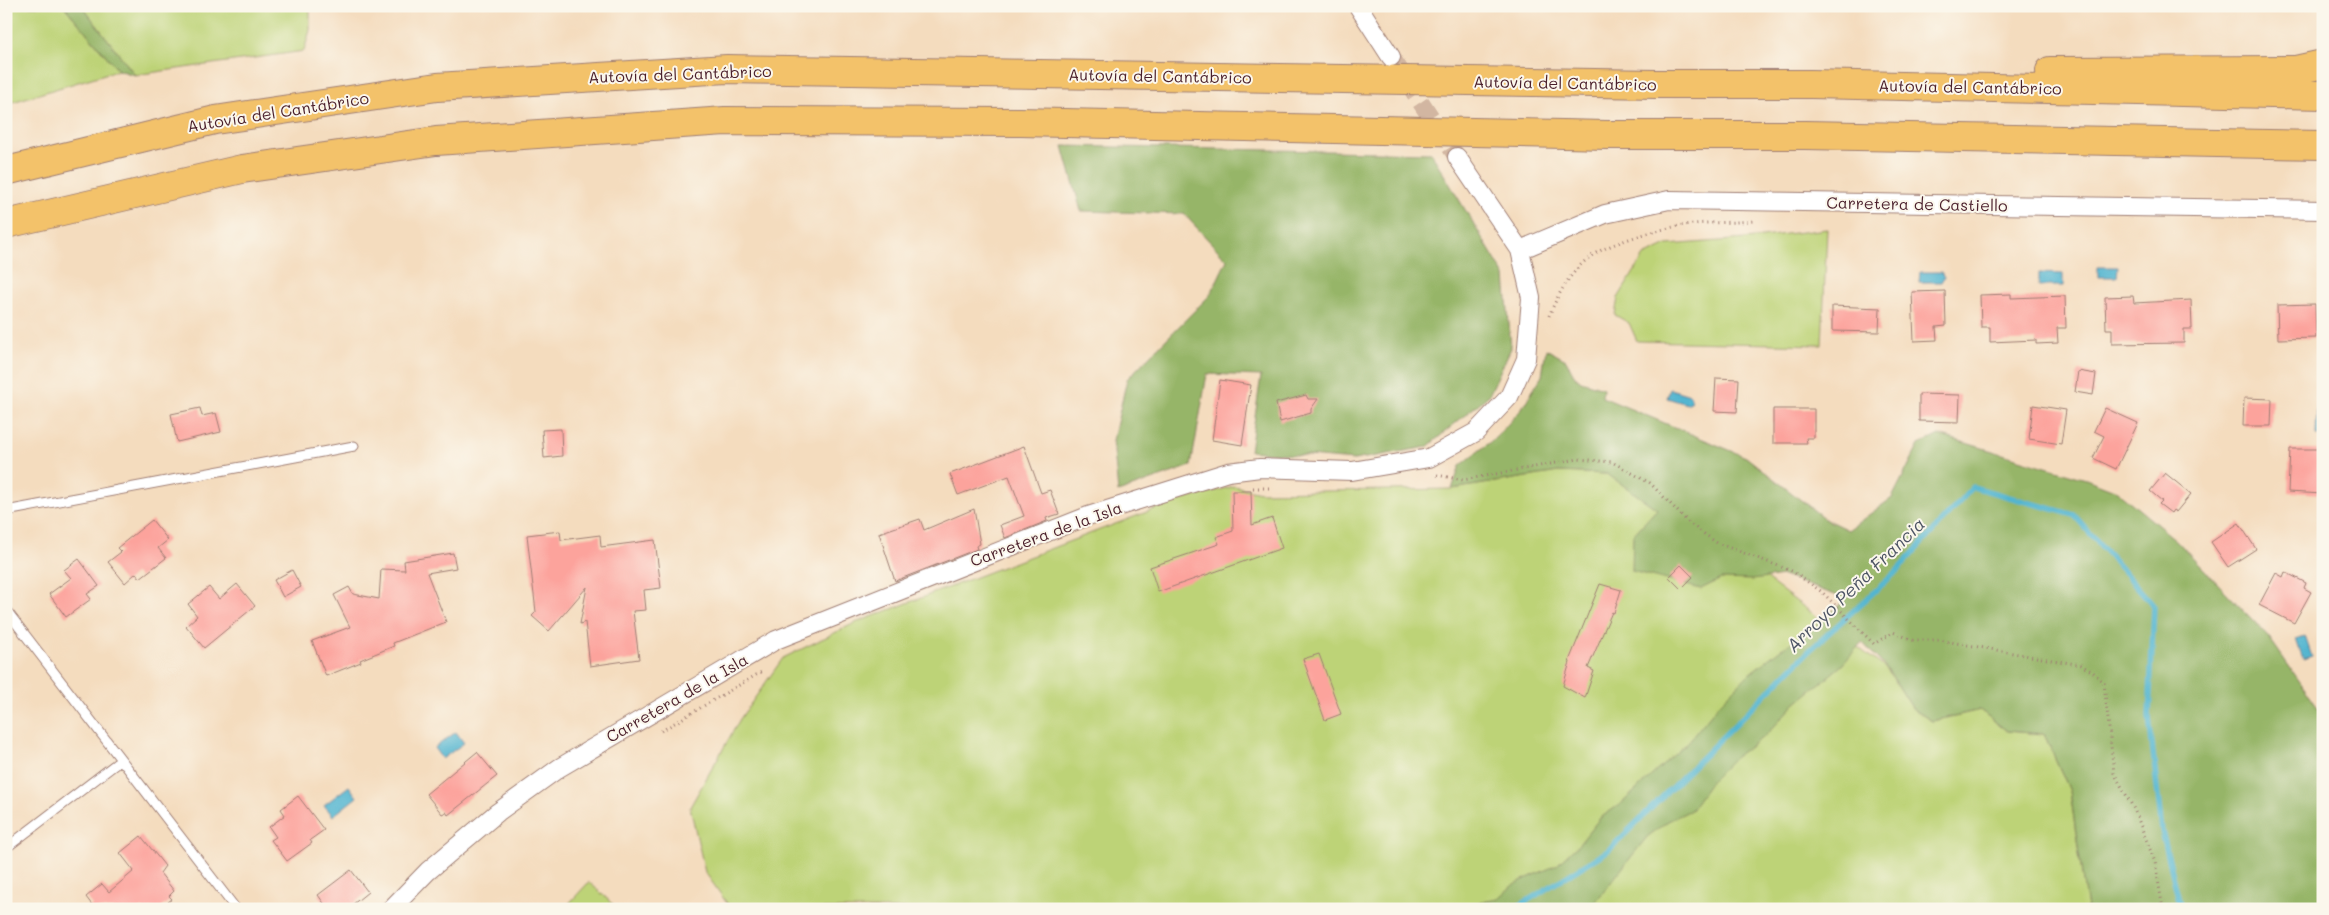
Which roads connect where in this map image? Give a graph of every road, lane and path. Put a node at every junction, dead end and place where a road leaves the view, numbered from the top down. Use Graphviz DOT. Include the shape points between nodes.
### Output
graph roads {
  1 [pos="1358,6"];
  2 [pos="1390,57"];
  3 [pos="2323,64"];
  4 [pos="1656,84"];
  5 [pos="2323,95"];
  6 [pos="2323,145"];
  7 [pos="1457,157"];
  8 [pos="6,171"];
  9 [pos="2323,210"];
  10 [pos="1754,221"];
  11 [pos="6,224"];
  12 [pos="1520,250"];
  13 [pos="1548,318"];
  14 [pos="354,446"];
  15 [pos="1443,470"];
  16 [pos="1277,486"];
  17 [pos="1252,488"];
  18 [pos="6,511"];
  19 [pos="6,610"];
  20 [pos="769,667"];
  21 [pos="657,734"];
  22 [pos="121,760"];
  23 [pos="6,848"];
  24 [pos="236,909"];
  25 [pos="392,909"];
  26 [pos="2164,909"];
  1 -- 2 [label="street"];
  3 -- 4 [label="highway" via="2296,70 1812,72"];
  4 -- 5 [label="highway, Autovía del Cantábrico" via="1821,84"];
  4 -- 8 [label="highway, Autovía del Cantábrico" via="726,69 436,87 215,120"];
  6 -- 11 [label="highway" via="1805,135 1607,135 1020,122 725,121 436,141 252,168"];
  7 -- 12 [label="street, Carretera de la Isla"];
  9 -- 12 [label="street, Carretera de Castiello" via="1669,200 1605,214"];
  10 -- 13 [label="path" via="1684,225 1617,243 1590,257 1573,275 1558,294"];
  12 -- 25 [label="street, Carretera de la Isla" via="1531,298 1526,359 1509,398 1476,432 1429,458 1352,472 1260,468 1228,472 1088,516 776,640 558,768 498,812 428,871"];
  14 -- 18 [label="lane"];
  15 -- 26 [label="path" via="1436,475 1463,480 1578,460 1612,462 1650,483 1717,543 1792,571 1822,592 1874,644 1893,632 1913,640 1939,640 2081,665 2093,672 2104,683 2114,773 2134,809 2156,862"];
  16 -- 17 [label="path" via="1260,490"];
  19 -- 22 [label="lane"];
  20 -- 21 [label="path"];
  22 -- 23 [label="lane"];
  22 -- 24 [label="lane"];
}
